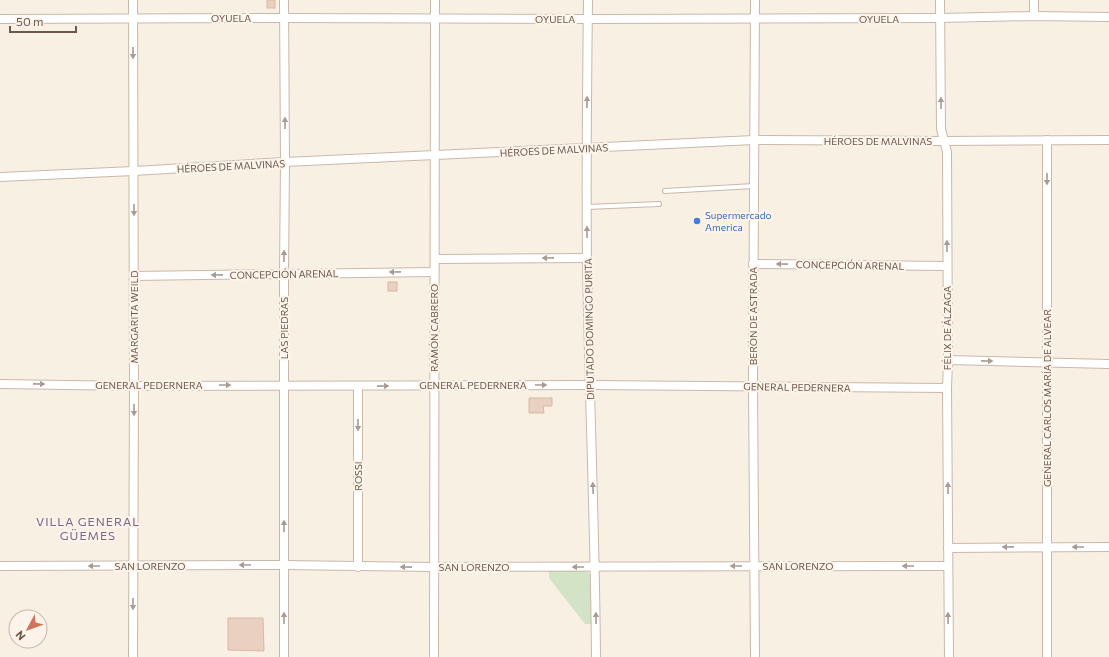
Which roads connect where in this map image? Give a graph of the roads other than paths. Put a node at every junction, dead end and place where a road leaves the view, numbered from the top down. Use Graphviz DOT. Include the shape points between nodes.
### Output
graph roads {
  1 [pos="133,0"];
  2 [pos="284,0"];
  3 [pos="435,0"];
  4 [pos="588,0"];
  5 [pos="754,0"];
  6 [pos="940,0"];
  7 [pos="1034,0"];
  8 [pos="1034,16"];
  9 [pos="1109,17"];
  10 [pos="284,18"];
  11 [pos="434,18"];
  12 [pos="940,18"];
  13 [pos="0,19"];
  14 [pos="133,19"];
  15 [pos="755,19"];
  16 [pos="588,20"];
  17 [pos="754,140"];
  18 [pos="1046,140"];
  19 [pos="1109,140"];
  20 [pos="944,141"];
  21 [pos="587,148"];
  22 [pos="434,155"];
  23 [pos="285,162"];
  24 [pos="134,171"];
  25 [pos="0,177"];
  26 [pos="754,186"];
  27 [pos="665,190"];
  28 [pos="659,204"];
  29 [pos="587,207"];
  30 [pos="588,258"];
  31 [pos="435,259"];
  32 [pos="753,264"];
  33 [pos="947,266"];
  34 [pos="434,272"];
  35 [pos="284,274"];
  36 [pos="134,276"];
  37 [pos="948,360"];
  38 [pos="1047,362"];
  39 [pos="1109,364"];
  40 [pos="0,384"];
  41 [pos="284,385"];
  42 [pos="434,385"];
  43 [pos="590,385"];
  44 [pos="134,386"];
  45 [pos="358,386"];
  46 [pos="754,386"];
  47 [pos="946,388"];
  48 [pos="1048,547"];
  49 [pos="1109,547"];
  50 [pos="948,548"];
  51 [pos="284,565"];
  52 [pos="0,566"];
  53 [pos="133,566"];
  54 [pos="754,566"];
  55 [pos="947,566"];
  56 [pos="358,567"];
  57 [pos="433,567"];
  58 [pos="595,567"];
  59 [pos="133,657"];
  60 [pos="284,657"];
  61 [pos="434,657"];
  62 [pos="596,657"];
  63 [pos="755,657"];
  64 [pos="948,657"];
  65 [pos="1047,657"];
  1 -- 14 [label="street, MARGARITA WEILD"];
  2 -- 10 [label="street, LAS PIEDRAS"];
  3 -- 11 [label="street, RAMÓN CABRERO"];
  4 -- 16 [label="street, DIPUTADO DOMINGO PURITA"];
  5 -- 15 [label="street, BERÓN DE ASTRADA"];
  6 -- 12 [label="street, FÉLIX DE ÁLZAGA"];
  7 -- 8 [label="street"];
  8 -- 9 [label="street, OYUELA"];
  8 -- 12 [label="street, OYUELA"];
  10 -- 11 [label="street, OYUELA"];
  10 -- 14 [label="street, OYUELA"];
  23 -- 10 [label="street, LAS PIEDRAS, one-way"];
  11 -- 16 [label="street, OYUELA"];
  11 -- 22 [label="street, RAMÓN CABRERO"];
  12 -- 15 [label="street, OYUELA"];
  20 -- 12 [label="street, FÉLIX DE ÁLZAGA, one-way" via="941,129"];
  13 -- 14 [label="street, OYUELA"];
  14 -- 24 [label="street, MARGARITA WEILD, one-way"];
  15 -- 16 [label="street, OYUELA"];
  15 -- 17 [label="street, BERÓN DE ASTRADA"];
  21 -- 16 [label="street, DIPUTADO DOMINGO PURITA, one-way"];
  17 -- 20 [label="street, HÉROES DE MALVINAS"];
  17 -- 21 [label="street, HÉROES DE MALVINAS"];
  17 -- 26 [label="street, BERÓN DE ASTRADA"];
  18 -- 19 [label="street, HÉROES DE MALVINAS"];
  18 -- 20 [label="street, HÉROES DE MALVINAS"];
  18 -- 38 [label="street, GENERAL CARLOS MARÍA DE ALVEAR, one-way"];
  33 -- 20 [label="street, FÉLIX DE ÁLZAGA, one-way" via="948,152"];
  21 -- 22 [label="street, HÉROES DE MALVINAS"];
  21 -- 29 [label="street, DIPUTADO DOMINGO PURITA"];
  22 -- 23 [label="street, HÉROES DE MALVINAS"];
  22 -- 31 [label="street, RAMÓN CABRERO"];
  23 -- 24 [label="street, HÉROES DE MALVINAS"];
  35 -- 23 [label="street, LAS PIEDRAS, one-way"];
  24 -- 25 [label="street, HÉROES DE MALVINAS"];
  24 -- 36 [label="street, MARGARITA WEILD, one-way"];
  26 -- 27 [label="lane"];
  26 -- 32 [label="street, BERÓN DE ASTRADA"];
  28 -- 29 [label="lane"];
  30 -- 29 [label="street, DIPUTADO DOMINGO PURITA, one-way"];
  30 -- 31 [label="street, one-way"];
  30 -- 43 [label="street, DIPUTADO DOMINGO PURITA"];
  31 -- 34 [label="street, RAMÓN CABRERO"];
  33 -- 32 [label="street, CONCEPCIÓN ARENAL, one-way"];
  32 -- 46 [label="street, BERÓN DE ASTRADA"];
  33 -- 37 [label="street, FÉLIX DE ÁLZAGA"];
  34 -- 35 [label="street, CONCEPCIÓN ARENAL, one-way"];
  34 -- 42 [label="street, RAMÓN CABRERO"];
  35 -- 36 [label="street, CONCEPCIÓN ARENAL, one-way"];
  35 -- 41 [label="street, LAS PIEDRAS"];
  36 -- 44 [label="street, MARGARITA WEILD"];
  37 -- 38 [label="street, one-way"];
  37 -- 47 [label="street, FÉLIX DE ÁLZAGA"];
  38 -- 39 [label="street"];
  38 -- 48 [label="street, GENERAL CARLOS MARÍA DE ALVEAR"];
  40 -- 44 [label="street, GENERAL PEDERNERA, one-way"];
  44 -- 41 [label="street, GENERAL PEDERNERA, one-way"];
  41 -- 45 [label="street, GENERAL PEDERNERA"];
  51 -- 41 [label="street, LAS PIEDRAS, one-way"];
  42 -- 43 [label="street, GENERAL PEDERNERA, one-way"];
  45 -- 42 [label="street, GENERAL PEDERNERA, one-way"];
  42 -- 57 [label="street, RAMÓN CABRERO"];
  43 -- 46 [label="street, GENERAL PEDERNERA"];
  58 -- 43 [label="street, DIPUTADO DOMINGO PURITA, one-way"];
  44 -- 53 [label="street, MARGARITA WEILD, one-way"];
  45 -- 56 [label="street, ROSSI, one-way"];
  46 -- 47 [label="street, GENERAL PEDERNERA"];
  46 -- 54 [label="street, BERÓN DE ASTRADA"];
  50 -- 47 [label="street, FÉLIX DE ÁLZAGA, one-way"];
  49 -- 48 [label="street, one-way"];
  48 -- 50 [label="street, one-way"];
  48 -- 65 [label="street, GENERAL CARLOS MARÍA DE ALVEAR"];
  50 -- 55 [label="street, FÉLIX DE ÁLZAGA"];
  51 -- 53 [label="street, SAN LORENZO, one-way"];
  51 -- 56 [label="street, SAN LORENZO"];
  60 -- 51 [label="street, LAS PIEDRAS, one-way"];
  53 -- 52 [label="street, SAN LORENZO, one-way"];
  53 -- 59 [label="street, MARGARITA WEILD, one-way"];
  55 -- 54 [label="street, SAN LORENZO, one-way"];
  54 -- 58 [label="street, SAN LORENZO, one-way"];
  54 -- 63 [label="street, BERÓN DE ASTRADA"];
  64 -- 55 [label="street, FÉLIX DE ÁLZAGA, one-way"];
  57 -- 56 [label="street, SAN LORENZO, one-way"];
  58 -- 57 [label="street, SAN LORENZO, one-way"];
  57 -- 61 [label="street, RAMÓN CABRERO"];
  62 -- 58 [label="street, DIPUTADO DOMINGO PURITA, one-way"];
}
